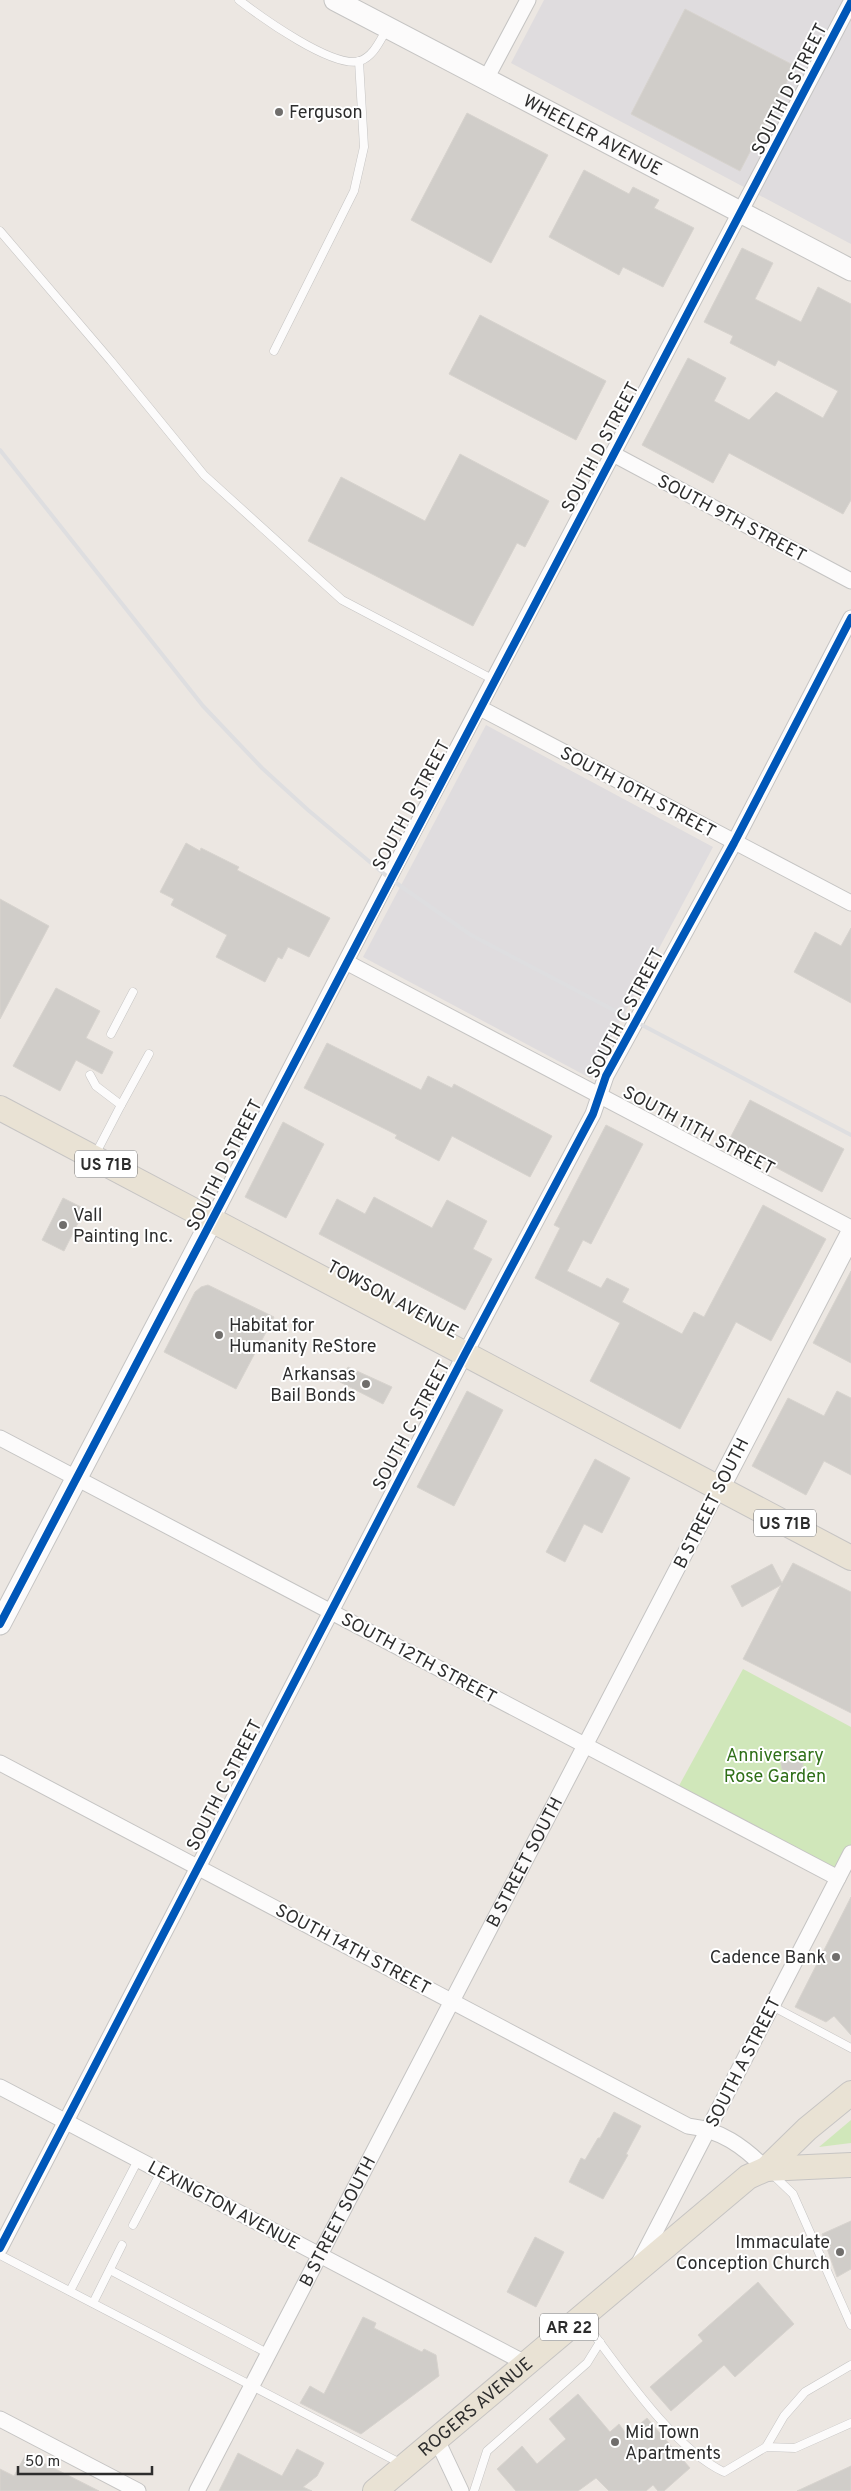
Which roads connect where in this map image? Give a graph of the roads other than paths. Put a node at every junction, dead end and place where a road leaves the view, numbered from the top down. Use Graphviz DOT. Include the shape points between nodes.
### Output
graph roads {
  1 [pos="239,0"];
  2 [pos="335,0"];
  3 [pos="528,0"];
  4 [pos="851,2"];
  5 [pos="388,28"];
  6 [pos="360,61"];
  7 [pos="486,79"];
  8 [pos="742,212"];
  9 [pos="0,231"];
  10 [pos="851,270"];
  11 [pos="274,351"];
  12 [pos="613,454"];
  13 [pos="851,581"];
  14 [pos="851,618"];
  15 [pos="494,680"];
  16 [pos="480,708"];
  17 [pos="734,843"];
  18 [pos="851,903"];
  19 [pos="346,962"];
  20 [pos="133,992"];
  21 [pos="111,1034"];
  22 [pos="149,1054"];
  23 [pos="90,1074"];
  24 [pos="600,1094"];
  25 [pos="121,1105"];
  26 [pos="0,1108"];
  27 [pos="93,1157"];
  28 [pos="212,1220"];
  29 [pos="851,1228"];
  30 [pos="851,1234"];
  31 [pos="465,1354"];
  32 [pos="0,1438"];
  33 [pos="76,1478"];
  34 [pos="719,1488"];
  35 [pos="851,1558"];
  36 [pos="330,1612"];
  37 [pos="0,1624"];
  38 [pos="585,1746"];
  39 [pos="0,1763"];
  40 [pos="851,1853"];
  41 [pos="198,1867"];
  42 [pos="838,1878"];
  43 [pos="452,2002"];
  44 [pos="772,2006"];
  45 [pos="851,2048"];
  46 [pos="0,2087"];
  47 [pos="851,2093"];
  48 [pos="65,2122"];
  49 [pos="708,2129"];
  50 [pos="138,2160"];
  51 [pos="851,2165"];
  52 [pos="766,2169"];
  53 [pos="161,2172"];
  54 [pos="133,2225"];
  55 [pos="122,2245"];
  56 [pos="0,2248"];
  57 [pos="0,2255"];
  58 [pos="320,2256"];
  59 [pos="110,2270"];
  60 [pos="635,2272"];
  61 [pos="70,2291"];
  62 [pos="93,2303"];
  63 [pos="580,2317"];
  64 [pos="851,2325"];
  65 [pos="600,2342"];
  66 [pos="269,2354"];
  67 [pos="527,2364"];
  68 [pos="851,2365"];
  69 [pos="252,2385"];
  70 [pos="0,2419"];
  71 [pos="851,2423"];
  72 [pos="437,2440"];
  73 [pos="766,2448"];
  74 [pos="406,2466"];
  75 [pos="138,2491"];
  76 [pos="197,2491"];
  77 [pos="376,2491"];
  78 [pos="461,2491"];
  79 [pos="474,2491"];
  1 -- 6 [label="lane" via="268,22 319,51 341,60"];
  2 -- 5 [label="street, WHEELER AVENUE"];
  3 -- 7 [label="street"];
  4 -- 8 [label="street, SOUTH D STREET"];
  5 -- 6 [label="lane" via="371,54"];
  5 -- 7 [label="street, WHEELER AVENUE"];
  6 -- 11 [label="lane" via="364,147 354,191"];
  7 -- 8 [label="street, WHEELER AVENUE"];
  8 -- 10 [label="street, WHEELER AVENUE"];
  8 -- 12 [label="street, SOUTH D STREET"];
  9 -- 15 [label="lane" via="204,475 342,600"];
  12 -- 13 [label="street, SOUTH 9TH STREET"];
  12 -- 15 [label="street, SOUTH D STREET"];
  14 -- 17 [label="street, SOUTH C STREET"];
  15 -- 16 [label="street, SOUTH D STREET"];
  16 -- 17 [label="street, SOUTH 10TH STREET"];
  16 -- 19 [label="street, SOUTH D STREET"];
  17 -- 18 [label="street, SOUTH 10TH STREET"];
  17 -- 24 [label="street, SOUTH C STREET" via="606,1076"];
  19 -- 24 [label="street, SOUTH 11TH STREET"];
  19 -- 28 [label="street, SOUTH D STREET"];
  20 -- 21 [label="lane"];
  22 -- 25 [label="lane"];
  23 -- 25 [label="lane" via="96,1086"];
  24 -- 29 [label="street, SOUTH 11TH STREET"];
  24 -- 31 [label="street, SOUTH C STREET" via="593,1114"];
  25 -- 27 [label="lane"];
  26 -- 27 [label="main road, TOWSON AVENUE / US 71B"];
  27 -- 28 [label="main road, TOWSON AVENUE / US 71B"];
  28 -- 31 [label="main road, TOWSON AVENUE / US 71B"];
  28 -- 33 [label="street, SOUTH D STREET"];
  30 -- 34 [label="street, B STREET SOUTH"];
  31 -- 34 [label="main road, TOWSON AVENUE / US 71B"];
  31 -- 36 [label="street, SOUTH C STREET"];
  32 -- 33 [label="street, SOUTH 12TH STREET"];
  33 -- 36 [label="street, SOUTH 12TH STREET"];
  33 -- 37 [label="street, SOUTH D STREET"];
  34 -- 35 [label="main road, TOWSON AVENUE / US 71B"];
  34 -- 38 [label="street, B STREET SOUTH"];
  36 -- 38 [label="street, SOUTH 12TH STREET"];
  36 -- 41 [label="street, SOUTH C STREET"];
  38 -- 42 [label="street, SOUTH 12TH STREET"];
  38 -- 43 [label="street, B STREET SOUTH"];
  39 -- 41 [label="street, SOUTH 14TH STREET"];
  40 -- 42 [label="street, SOUTH A STREET"];
  41 -- 43 [label="street, SOUTH 14TH STREET"];
  41 -- 48 [label="street, SOUTH C STREET"];
  42 -- 44 [label="street, SOUTH A STREET"];
  43 -- 49 [label="street, SOUTH 14TH STREET" via="688,2126"];
  43 -- 58 [label="street, B STREET SOUTH"];
  44 -- 45 [label="lane"];
  44 -- 49 [label="street, SOUTH A STREET"];
  46 -- 48 [label="street, LEXINGTON AVENUE"];
  47 -- 52 [label="main road, ROGERS AVENUE / AR 22"];
  48 -- 50 [label="street, LEXINGTON AVENUE"];
  48 -- 56 [label="street, SOUTH C STREET"];
  49 -- 52 [label="street, SOUTH 14TH STREET" via="746,2148"];
  49 -- 60 [label="street, SOUTH A STREET"];
  50 -- 53 [label="street, LEXINGTON AVENUE"];
  50 -- 61 [label="lane"];
  51 -- 52 [label="main road"];
  52 -- 60 [label="main road, ROGERS AVENUE / AR 22" via="748,2177"];
  52 -- 64 [label="lane" via="793,2194"];
  53 -- 54 [label="lane"];
  53 -- 58 [label="street, LEXINGTON AVENUE"];
  55 -- 59 [label="lane"];
  57 -- 61 [label="lane"];
  58 -- 66 [label="street, B STREET SOUTH"];
  58 -- 67 [label="street, LEXINGTON AVENUE"];
  59 -- 62 [label="lane"];
  59 -- 66 [label="lane"];
  60 -- 63 [label="main road, ROGERS AVENUE / AR 22"];
  61 -- 62 [label="lane"];
  62 -- 69 [label="lane"];
  63 -- 65 [label="lane"];
  63 -- 67 [label="main road, ROGERS AVENUE / AR 22"];
  65 -- 73 [label="lane" via="668,2428 711,2466 724,2472"];
  65 -- 79 [label="lane" via="587,2363 487,2451"];
  66 -- 69 [label="street, B STREET SOUTH"];
  67 -- 72 [label="main road, ROGERS AVENUE / AR 22"];
  68 -- 73 [label="lane" via="805,2392 784,2416"];
  69 -- 74 [label="lane"];
  69 -- 76 [label="street, B STREET SOUTH"];
  70 -- 75 [label="street"];
  71 -- 73 [label="lane" via="795,2448"];
  72 -- 74 [label="main road, ROGERS AVENUE / AR 22"];
  72 -- 78 [label="street"];
  74 -- 77 [label="main road, ROGERS AVENUE / AR 22"];
}
